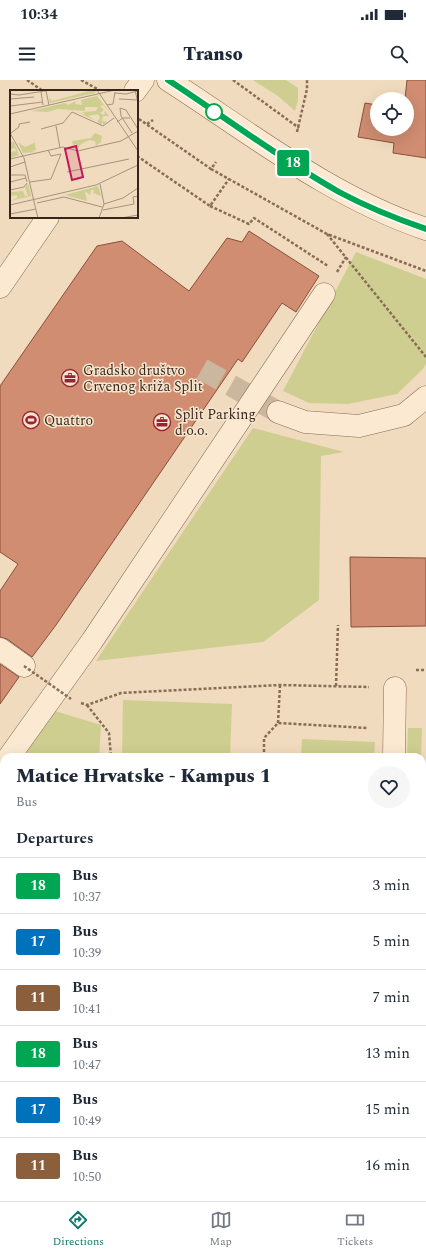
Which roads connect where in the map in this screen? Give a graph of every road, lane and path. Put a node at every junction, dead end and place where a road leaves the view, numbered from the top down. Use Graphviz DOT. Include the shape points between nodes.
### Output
graph roads {
  1 [pos="27,80"];
  2 [pos="81,80"];
  3 [pos="143,80"];
  4 [pos="168,80"];
  5 [pos="234,80"];
  6 [pos="307,80"];
  7 [pos="42,90"];
  8 [pos="99,90"];
  9 [pos="136,90"];
  10 [pos="138,118"];
  11 [pos="154,120"];
  12 [pos="147,124"];
  13 [pos="138,157"];
  14 [pos="216,162"];
  15 [pos="211,169"];
  16 [pos="229,179"];
  17 [pos="210,206"];
  18 [pos="47,218"];
  19 [pos="426,229"];
  20 [pos="327,234"];
  21 [pos="330,268"];
  22 [pos="426,271"];
  23 [pos="0,287"];
  24 [pos="324,294"];
  25 [pos="426,356"];
  26 [pos="426,396"];
  27 [pos="278,412"];
  28 [pos="338,625"];
  29 [pos="0,649"];
  30 [pos="24,666"];
  31 [pos="280,684"];
  32 [pos="336,686"];
  33 [pos="395,688"];
  34 [pos="87,705"];
  35 [pos="278,723"];
  36 [pos="395,729"];
  37 [pos="12,753"];
  38 [pos="111,753"];
  39 [pos="264,753"];
  40 [pos="394,753"];
  1 -- 7 [label="path"];
  2 -- 8 [label="path"];
  3 -- 9 [label="street"];
  4 -- 19 [label="street" via="340,192 400,221"];
  5 -- 6 [label="path" via="299,128"];
  10 -- 12 [label="path"];
  11 -- 12 [label="path"];
  12 -- 15 [label="path"];
  13 -- 17 [label="path"];
  14 -- 15 [label="path"];
  15 -- 16 [label="path"];
  16 -- 17 [label="path"];
  16 -- 20 [label="path"];
  17 -- 21 [label="path" via="249,224 254,218"];
  18 -- 23 [label="street"];
  20 -- 22 [label="path"];
  20 -- 25 [label="path"];
  24 -- 37 [label="street" via="92,641"];
  26 -- 27 [label="street" via="404,415 358,426 306,422"];
  28 -- 32 [label="path"];
  29 -- 30 [label="street"];
  30 -- 34 [label="path, bridge" via="71,699"];
  31 -- 32 [label="path"];
  31 -- 34 [label="path" via="121,694"];
  31 -- 35 [label="path"];
  32 -- 33 [label="path"];
  33 -- 36 [label="street"];
  34 -- 38 [label="path" via="109,733"];
  35 -- 36 [label="path"];
  35 -- 39 [label="path" via="264,738"];
  36 -- 40 [label="street"];
}
